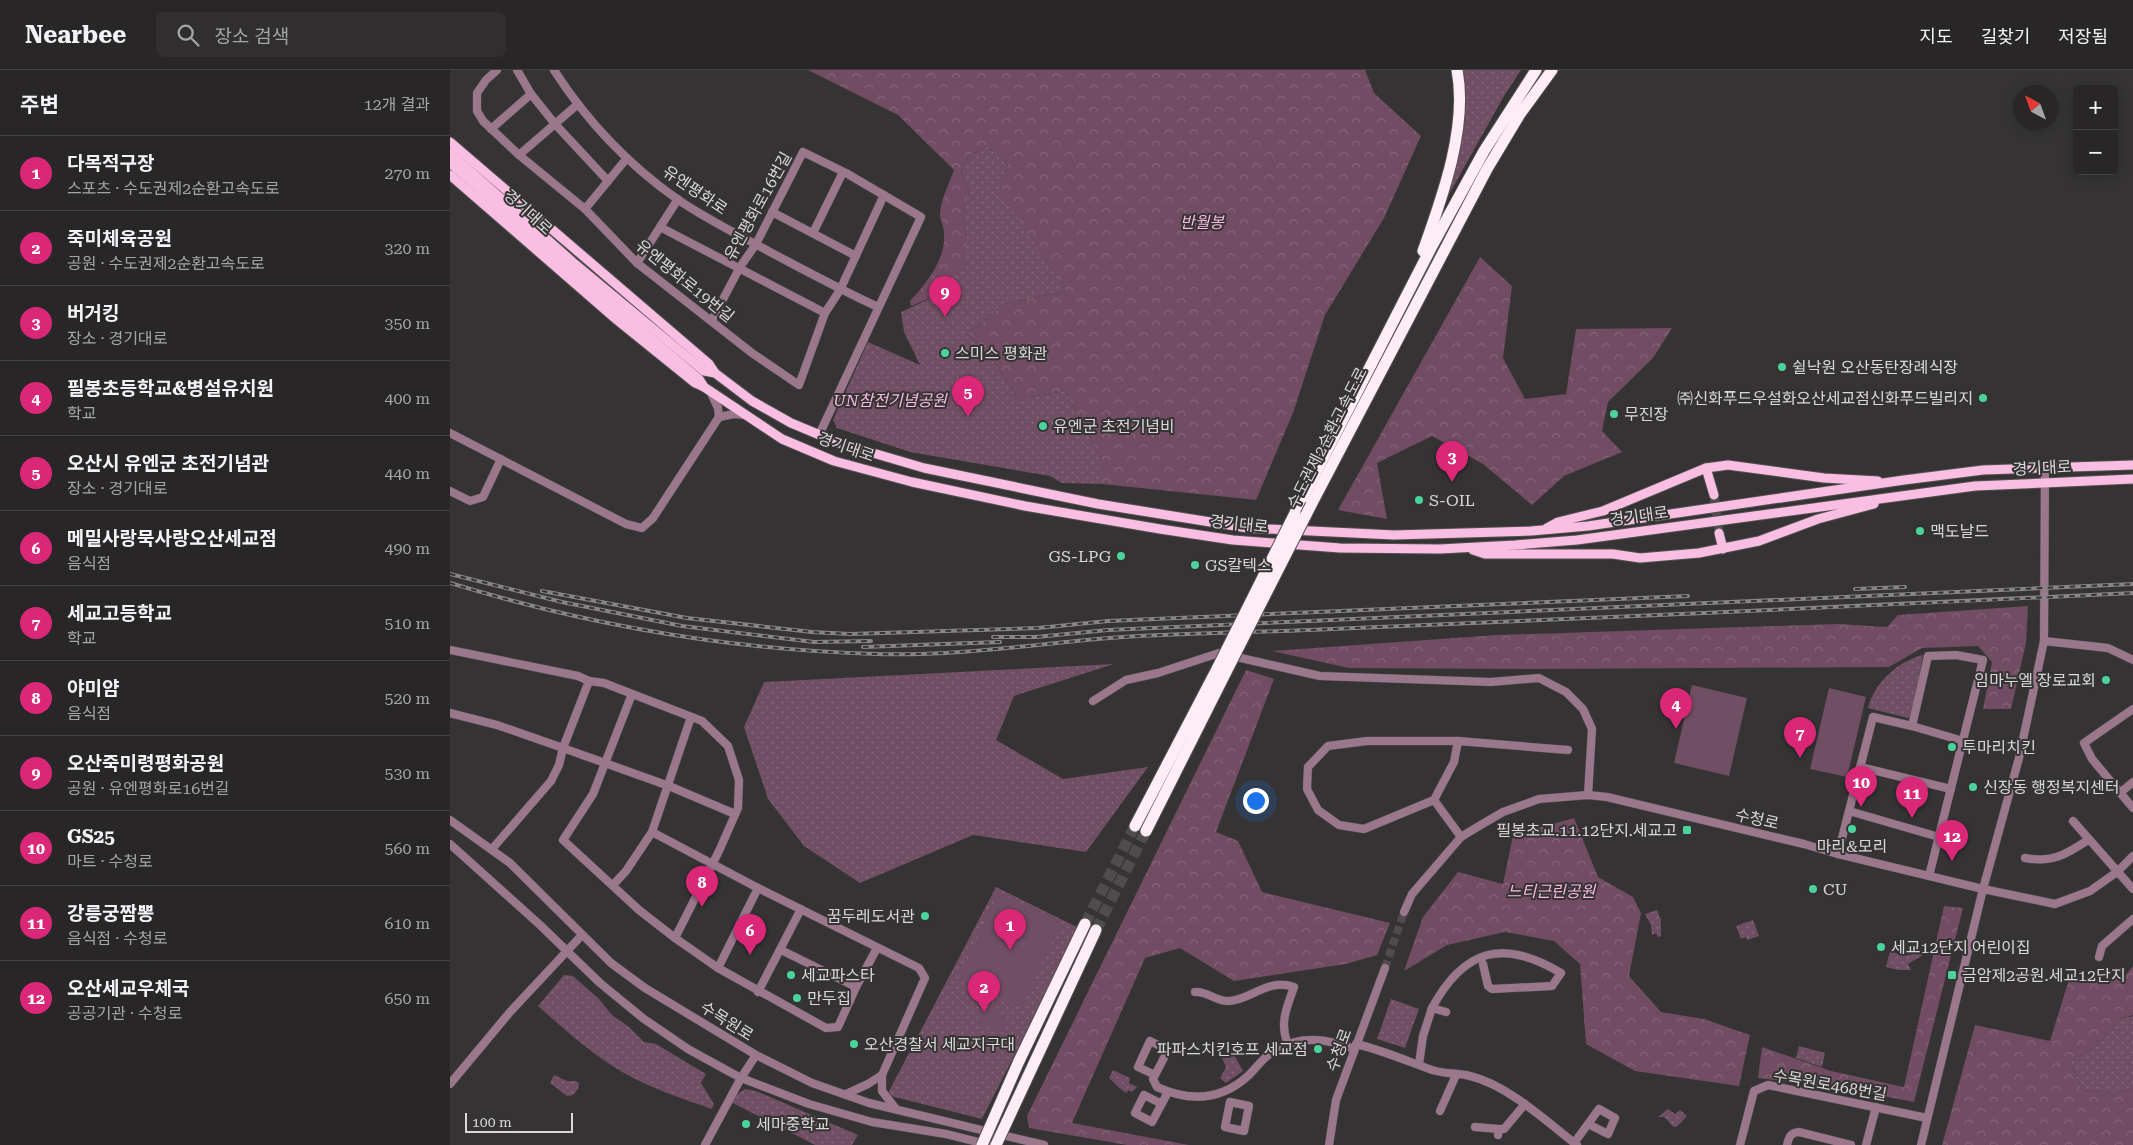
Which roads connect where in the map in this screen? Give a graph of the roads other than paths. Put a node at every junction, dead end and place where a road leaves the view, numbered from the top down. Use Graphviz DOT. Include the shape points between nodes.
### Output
graph roads {
  1 [pos="497,70"];
  2 [pos="517,70"];
  3 [pos="554,70"];
  4 [pos="1457,70"];
  5 [pos="1536,70"];
  6 [pos="1552,70"];
  7 [pos="531,94"];
  8 [pos="578,104"];
  9 [pos="555,124"];
  10 [pos="491,129"];
  11 [pos="450,135"];
  12 [pos="450,142"];
  13 [pos="450,153"];
  14 [pos="519,154"];
  15 [pos="627,158"];
  16 [pos="450,163"];
  17 [pos="474,164"];
  18 [pos="843,172"];
  19 [pos="450,176"];
  20 [pos="608,182"];
  21 [pos="884,195"];
  22 [pos="678,199"];
  23 [pos="584,209"];
  24 [pos="772,212"];
  25 [pos="660,227"];
  26 [pos="813,234"];
  27 [pos="756,244"];
  28 [pos="856,256"];
  29 [pos="637,263"];
  30 [pos="740,267"];
  31 [pos="840,290"];
  32 [pos="878,308"];
  33 [pos="825,313"];
  34 [pos="712,320"];
  35 [pos="715,373"];
  36 [pos="1360,387"];
  37 [pos="707,389"];
  38 [pos="745,415"];
  39 [pos="719,417"];
  40 [pos="450,433"];
  41 [pos="819,435"];
  42 [pos="501,459"];
  43 [pos="2133,465"];
  44 [pos="2045,467"];
  45 [pos="1706,468"];
  46 [pos="2133,479"];
  47 [pos="1894,482"];
  48 [pos="2045,483"];
  49 [pos="450,490"];
  50 [pos="1714,496"];
  51 [pos="1895,497"];
  52 [pos="1543,530"];
  53 [pos="1719,532"];
  54 [pos="1468,548"];
  55 [pos="1723,549"];
  56 [pos="2044,641"];
  57 [pos="450,650"];
  58 [pos="2133,660"];
  59 [pos="1222,669"];
  60 [pos="589,681"];
  61 [pos="632,694"];
  62 [pos="1093,701"];
  63 [pos="2133,709"];
  64 [pos="450,713"];
  65 [pos="691,716"];
  66 [pos="1912,726"];
  67 [pos="1458,741"];
  68 [pos="1963,741"];
  69 [pos="563,748"];
  70 [pos="1568,750"];
  71 [pos="605,765"];
  72 [pos="1860,767"];
  73 [pos="2133,782"];
  74 [pos="669,786"];
  75 [pos="1951,789"];
  76 [pos="2120,793"];
  77 [pos="1588,795"];
  78 [pos="1434,800"];
  79 [pos="2133,808"];
  80 [pos="1849,811"];
  81 [pos="735,814"];
  82 [pos="450,820"];
  83 [pos="2073,821"];
  84 [pos="1141,828"];
  85 [pos="652,832"];
  86 [pos="1461,837"];
  87 [pos="1939,837"];
  88 [pos="2088,840"];
  89 [pos="450,844"];
  90 [pos="492,849"];
  91 [pos="1838,854"];
  92 [pos="2133,856"];
  93 [pos="2025,858"];
  94 [pos="712,864"];
  95 [pos="2117,872"];
  96 [pos="1929,876"];
  97 [pos="613,885"];
  98 [pos="758,888"];
  99 [pos="1983,889"];
  100 [pos="2133,889"];
  101 [pos="801,910"];
  102 [pos="1404,912"];
  103 [pos="2133,919"];
  104 [pos="1085,924"];
  105 [pos="1096,930"];
  106 [pos="582,935"];
  107 [pos="675,938"];
  108 [pos="878,948"];
  109 [pos="781,950"];
  110 [pos="565,952"];
  111 [pos="2098,956"];
  112 [pos="1484,964"];
  113 [pos="718,968"];
  114 [pos="1385,968"];
  115 [pos="856,986"];
  116 [pos="758,992"];
  117 [pos="1195,992"];
  118 [pos="1432,1008"];
  119 [pos="1446,1012"];
  120 [pos="1288,1044"];
  121 [pos="1355,1046"];
  122 [pos="756,1055"];
  123 [pos="1418,1064"];
  124 [pos="882,1074"];
  125 [pos="1155,1075"];
  126 [pos="1456,1075"];
  127 [pos="741,1078"];
  128 [pos="450,1084"];
  129 [pos="1226,1090"];
  130 [pos="1168,1092"];
  131 [pos="846,1094"];
  132 [pos="1230,1102"];
  133 [pos="1162,1104"];
  134 [pos="1525,1104"];
  135 [pos="1876,1107"];
  136 [pos="896,1109"];
  137 [pos="1440,1111"];
  138 [pos="1927,1118"];
  139 [pos="1588,1124"];
  140 [pos="1475,1128"];
  141 [pos="1575,1144"];
  142 [pos="705,1145"];
  143 [pos="982,1145"];
  144 [pos="990,1145"];
  145 [pos="996,1145"];
  146 [pos="1044,1145"];
  147 [pos="1329,1145"];
  148 [pos="1740,1145"];
  149 [pos="1787,1145"];
  150 [pos="1851,1145"];
  151 [pos="1866,1145"];
  152 [pos="1921,1145"];
  1 -- 10 [label="street, 유엔평화로19번길" via="480,88 476,99 479,116"];
  2 -- 7 [label="street"];
  3 -- 8 [label="street, 유엔평화로"];
  4 -- 36 [label="highway" via="1459,101 1452,161 1444,190 1419,262"];
  5 -- 36 [label="highway, 수도권제2순환고속도로" via="1484,151"];
  6 -- 59 [label="highway, 수도권제2순환고속도로, bridge" via="1520,114 1487,169"];
  7 -- 9 [label="street"];
  7 -- 10 [label="street"];
  8 -- 9 [label="street"];
  8 -- 15 [label="street, 유엔평화로"];
  9 -- 14 [label="street"];
  9 -- 20 [label="street"];
  10 -- 14 [label="street, 유엔평화로19번길"];
  11 -- 17 [label="main road"];
  12 -- 17 [label="main road"];
  13 -- 35 [label="main road, 경기대로" via="616,298 704,371"];
  14 -- 23 [label="street, 유엔평화로19번길"];
  15 -- 20 [label="street"];
  15 -- 22 [label="street, 유엔평화로"];
  16 -- 37 [label="main road, 경기대로"];
  17 -- 35 [label="main road" via="709,364"];
  18 -- 21 [label="street, 유엔평화로16번길"];
  18 -- 24 [label="street, 유엔평화로16번길" via="802,152"];
  18 -- 26 [label="street"];
  19 -- 37 [label="main road" via="617,320 695,384"];
  20 -- 23 [label="street"];
  21 -- 28 [label="street, 유엔평화로19번길"];
  21 -- 32 [label="street, 유엔평화로16번길" via="920,217"];
  22 -- 25 [label="street"];
  22 -- 27 [label="street, 유엔평화로"];
  23 -- 29 [label="street, 유엔평화로19번길"];
  24 -- 26 [label="street"];
  24 -- 27 [label="street, 유엔평화로16번길"];
  25 -- 29 [label="street"];
  25 -- 30 [label="street"];
  26 -- 28 [label="street"];
  27 -- 30 [label="street, 유엔평화로16번길"];
  27 -- 31 [label="street, 유엔평화로"];
  28 -- 31 [label="street, 유엔평화로19번길"];
  29 -- 34 [label="street, 유엔평화로19번길"];
  30 -- 33 [label="street"];
  30 -- 34 [label="street, 유엔평화로16번길"];
  31 -- 32 [label="street, 유엔평화로"];
  31 -- 33 [label="street, 유엔평화로19번길"];
  32 -- 41 [label="street"];
  33 -- 34 [label="street, 유엔평화로19번길" via="799,385"];
  35 -- 41 [label="main road, 경기대로" via="752,400"];
  36 -- 59 [label="highway, 수도권제2순환고속도로, bridge" via="1295,513"];
  37 -- 38 [label="main road, 경기대로"];
  37 -- 39 [label="street" via="718,408"];
  38 -- 39 [label="street"];
  38 -- 54 [label="main road, 경기대로" via="782,439 834,461 912,482 1025,506 1233,540 1340,548"];
  39 -- 42 [label="street" via="653,518 642,528 626,524"];
  40 -- 42 [label="street"];
  41 -- 52 [label="main road, 경기대로" via="924,468 1098,504 1248,528 1394,535"];
  42 -- 49 [label="street" via="483,497 470,501"];
  43 -- 44 [label="main road, 경기대로"];
  44 -- 47 [label="main road, 경기대로" via="1983,470"];
  44 -- 48 [label="street"];
  45 -- 47 [label="main road" via="1728,465 1824,478"];
  45 -- 50 [label="main road"];
  45 -- 52 [label="main road" via="1603,511 1558,522"];
  46 -- 48 [label="main road, 경기대로"];
  47 -- 52 [label="main road, 경기대로"];
  48 -- 51 [label="main road, 경기대로" via="1975,486"];
  48 -- 56 [label="street"];
  51 -- 54 [label="main road, 경기대로" via="1577,540"];
  51 -- 55 [label="main road" via="1818,519 1760,541"];
  53 -- 55 [label="main road"];
  54 -- 55 [label="main road" via="1485,554 1613,554 1640,558"];
  56 -- 58 [label="street" via="2108,648"];
  56 -- 99 [label="street" via="2019,758"];
  57 -- 60 [label="street"];
  59 -- 84 [label="highway, 수도권제2순환고속도로"];
  60 -- 61 [label="street"];
  60 -- 69 [label="street"];
  61 -- 65 [label="street"];
  61 -- 71 [label="street"];
  62 -- 77 [label="street" via="1126,680 1219,653 1320,676 1491,682 1539,678 1566,692 1583,709 1592,729"];
  63 -- 76 [label="street" via="2084,743 2092,759"];
  64 -- 69 [label="street"];
  65 -- 74 [label="street"];
  65 -- 81 [label="street" via="702,721 728,746 739,780"];
  66 -- 68 [label="street"];
  66 -- 68 [label="street" via="1928,656 1956,654 1983,660"];
  66 -- 72 [label="street" via="1873,717"];
  67 -- 70 [label="street"];
  67 -- 78 [label="street" via="1454,762"];
  67 -- 78 [label="street" via="1367,741 1328,746 1308,767 1307,789 1318,810 1339,825 1364,829"];
  68 -- 75 [label="street"];
  69 -- 71 [label="street"];
  69 -- 90 [label="street" via="551,781"];
  71 -- 74 [label="street"];
  71 -- 97 [label="street" via="593,794 563,840"];
  72 -- 75 [label="street"];
  72 -- 80 [label="street"];
  73 -- 76 [label="street"];
  74 -- 81 [label="street"];
  74 -- 85 [label="street"];
  75 -- 87 [label="street"];
  76 -- 79 [label="street"];
  77 -- 86 [label="street, 수청로" via="1539,798 1503,812"];
  77 -- 91 [label="street, 수청로"];
  78 -- 86 [label="street"];
  80 -- 87 [label="street"];
  80 -- 91 [label="street"];
  81 -- 94 [label="street"];
  82 -- 90 [label="street, 수목원로"];
  83 -- 88 [label="street"];
  85 -- 94 [label="street"];
  85 -- 97 [label="street"];
  86 -- 102 [label="street, 수청로" via="1412,894"];
  87 -- 96 [label="street"];
  88 -- 93 [label="street" via="2066,854 2043,861"];
  88 -- 95 [label="street"];
  89 -- 110 [label="street" via="540,925"];
  90 -- 106 [label="street, 수목원로"];
  91 -- 96 [label="street, 수청로"];
  92 -- 95 [label="street, 수청로"];
  94 -- 98 [label="street"];
  94 -- 107 [label="street"];
  95 -- 99 [label="street, 수청로" via="2090,891 2056,904"];
  95 -- 100 [label="street"];
  96 -- 99 [label="street, 수청로"];
  97 -- 107 [label="street"];
  98 -- 101 [label="street"];
  98 -- 113 [label="street"];
  99 -- 138 [label="street"];
  101 -- 108 [label="street"];
  101 -- 109 [label="street"];
  103 -- 111 [label="street" via="2102,946"];
  104 -- 143 [label="highway, bridge"];
  105 -- 145 [label="highway, bridge"];
  106 -- 110 [label="street"];
  106 -- 122 [label="street, 수목원로" via="611,963 645,988"];
  107 -- 113 [label="street"];
  108 -- 115 [label="street"];
  108 -- 124 [label="street" via="919,968 925,978"];
  109 -- 115 [label="street"];
  109 -- 116 [label="street"];
  110 -- 127 [label="street" via="644,1019"];
  110 -- 128 [label="street"];
  112 -- 118 [label="street" via="1488,986 1492,989 1552,986 1561,973 1516,954 1492,953 1469,962 1444,986"];
  113 -- 116 [label="street"];
  114 -- 121 [label="street, 수청로"];
  115 -- 116 [label="street" via="838,1027 826,1028"];
  117 -- 120 [label="street" via="1203,991 1227,1001 1273,986 1294,987 1283,1020"];
  118 -- 119 [label="street"];
  118 -- 123 [label="street"];
  120 -- 121 [label="street" via="1320,1040"];
  120 -- 129 [label="street" via="1265,1057 1242,1080"];
  121 -- 123 [label="street"];
  121 -- 147 [label="street, 수청로" via="1336,1100"];
  122 -- 127 [label="street"];
  122 -- 131 [label="street, 수목원로" via="812,1083"];
  123 -- 126 [label="street"];
  124 -- 131 [label="street"];
  124 -- 136 [label="street" via="882,1092"];
  125 -- 125 [label="street" via="1168,1050 1150,1041 1138,1067"];
  125 -- 130 [label="street" via="1153,1079 1157,1087"];
  126 -- 134 [label="street" via="1471,1076"];
  126 -- 137 [label="street"];
  127 -- 142 [label="street"];
  127 -- 144 [label="street" via="809,1104 872,1122"];
  129 -- 130 [label="street" via="1199,1097"];
  129 -- 132 [label="street"];
  130 -- 133 [label="street"];
  131 -- 136 [label="street, 수목원로"];
  134 -- 140 [label="street" via="1498,1132"];
  134 -- 141 [label="street"];
  135 -- 138 [label="street, 수목원로468번길"];
  135 -- 148 [label="street, 수목원로468번길" via="1768,1085 1754,1091"];
  135 -- 151 [label="street"];
  136 -- 146 [label="street, 수목원로"];
  138 -- 152 [label="street"];
  139 -- 141 [label="street"];
  149 -- 150 [label="street" via="1789,1137 1799,1132"];
}
